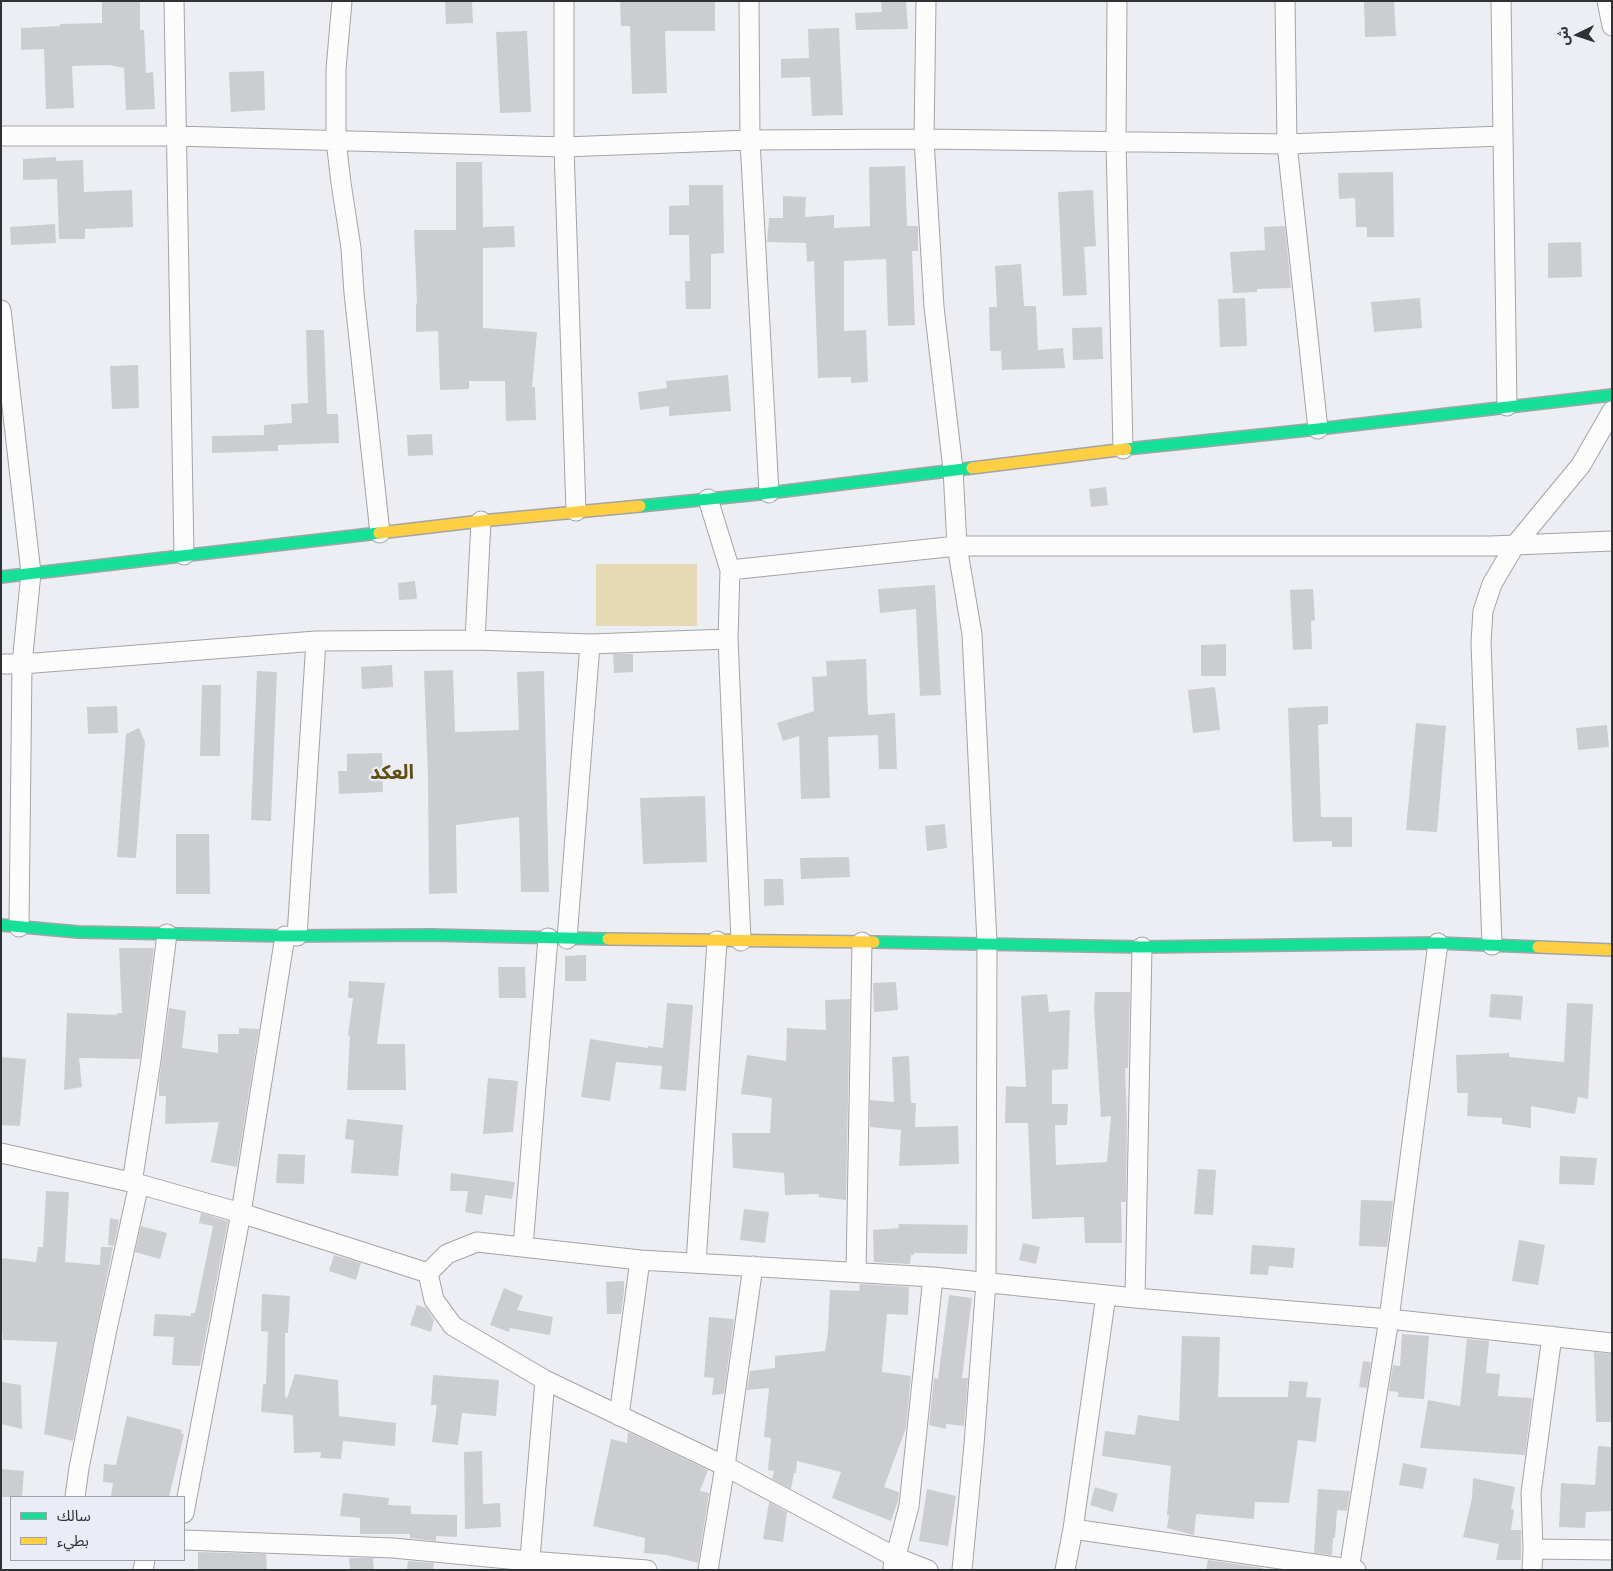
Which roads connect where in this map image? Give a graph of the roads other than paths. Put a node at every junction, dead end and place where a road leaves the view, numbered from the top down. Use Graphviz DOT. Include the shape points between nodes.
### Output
graph roads {
  1 [pos="174,1"];
  2 [pos="342,1"];
  3 [pos="564,1"];
  4 [pos="749,1"];
  5 [pos="926,1"];
  6 [pos="1117,1"];
  7 [pos="1285,1"];
  8 [pos="1502,1"];
  9 [pos="1607,1"];
  10 [pos="1612,26"];
  11 [pos="1,136"];
  12 [pos="176,136"];
  13 [pos="1503,136"];
  14 [pos="336,140"];
  15 [pos="750,140"];
  16 [pos="924,140"];
  17 [pos="1116,142"];
  18 [pos="1287,144"];
  19 [pos="564,147"];
  20 [pos="1,310"];
  21 [pos="1612,395"];
  22 [pos="1507,406"];
  23 [pos="1612,411"];
  24 [pos="1318,429"];
  25 [pos="1123,449"];
  26 [pos="953,469"];
  27 [pos="769,493"];
  28 [pos="708,499"];
  29 [pos="576,511"];
  30 [pos="481,521"];
  31 [pos="380,533"];
  32 [pos="1612,541"];
  33 [pos="1516,545"];
  34 [pos="956,546"];
  35 [pos="184,555"];
  36 [pos="730,570"];
  37 [pos="31,573"];
  38 [pos="1,577"];
  39 [pos="728,639"];
  40 [pos="475,640"];
  41 [pos="316,641"];
  42 [pos="590,644"];
  43 [pos="1,664"];
  44 [pos="22,664"];
  45 [pos="10,926"];
  46 [pos="167,934"];
  47 [pos="291,936"];
  48 [pos="548,938"];
  49 [pos="567,939"];
  50 [pos="717,941"];
  51 [pos="741,942"];
  52 [pos="862,942"];
  53 [pos="987,943"];
  54 [pos="1438,943"];
  55 [pos="1492,945"];
  56 [pos="1142,947"];
  57 [pos="1612,950"];
  58 [pos="1,1153"];
  59 [pos="135,1184"];
  60 [pos="241,1213"];
  61 [pos="523,1247"];
  62 [pos="640,1260"];
  63 [pos="696,1263"];
  64 [pos="753,1266"];
  65 [pos="856,1272"];
  66 [pos="428,1273"];
  67 [pos="933,1277"];
  68 [pos="986,1282"];
  69 [pos="1106,1295"];
  70 [pos="1135,1298"];
  71 [pos="1389,1319"];
  72 [pos="1552,1336"];
  73 [pos="1612,1343"];
  74 [pos="545,1380"];
  75 [pos="619,1416"];
  76 [pos="725,1466"];
  77 [pos="75,1496"];
  78 [pos="185,1508"];
  79 [pos="1073,1529"];
  80 [pos="185,1540"];
  81 [pos="1533,1549"];
  82 [pos="1612,1550"];
  83 [pos="893,1563"];
  84 [pos="529,1566"];
  85 [pos="1351,1569"];
  86 [pos="647,1570"];
  87 [pos="708,1570"];
  88 [pos="928,1570"];
  89 [pos="962,1570"];
  90 [pos="1065,1570"];
  91 [pos="1532,1570"];
  1 -- 12 [label="street"];
  2 -- 14 [label="street" via="336,69"];
  3 -- 19 [label="street"];
  4 -- 15 [label="street"];
  5 -- 16 [label="street"];
  6 -- 17 [label="street"];
  7 -- 18 [label="street"];
  8 -- 13 [label="street"];
  9 -- 10 [label="street"];
  11 -- 12 [label="street"];
  12 -- 14 [label="street"];
  12 -- 35 [label="street"];
  13 -- 18 [label="street"];
  13 -- 22 [label="street"];
  14 -- 19 [label="street"];
  14 -- 31 [label="street" via="351,248"];
  15 -- 16 [label="street"];
  15 -- 19 [label="street"];
  15 -- 27 [label="street"];
  16 -- 17 [label="street"];
  16 -- 26 [label="street" via="934,306"];
  17 -- 18 [label="street"];
  17 -- 25 [label="street"];
  18 -- 24 [label="street"];
  19 -- 29 [label="street"];
  20 -- 37 [label="street"];
  21 -- 22 [label="main road"];
  22 -- 24 [label="main road"];
  23 -- 33 [label="street" via="1581,465"];
  24 -- 25 [label="main road"];
  25 -- 26 [label="main road"];
  26 -- 27 [label="main road"];
  26 -- 34 [label="street"];
  27 -- 28 [label="main road"];
  28 -- 29 [label="main road"];
  28 -- 36 [label="street"];
  29 -- 30 [label="main road"];
  30 -- 31 [label="main road"];
  30 -- 40 [label="street"];
  31 -- 35 [label="main road"];
  32 -- 33 [label="street"];
  33 -- 34 [label="street"];
  33 -- 55 [label="street" via="1492,584 1483,611 1481,642"];
  34 -- 36 [label="street"];
  34 -- 53 [label="street" via="972,634"];
  35 -- 37 [label="main road"];
  36 -- 39 [label="street"];
  37 -- 38 [label="main road"];
  37 -- 44 [label="street"];
  39 -- 42 [label="street"];
  39 -- 51 [label="street"];
  40 -- 41 [label="street"];
  40 -- 42 [label="street"];
  41 -- 44 [label="street"];
  41 -- 47 [label="street"];
  42 -- 49 [label="street"];
  43 -- 44 [label="street"];
  44 -- 45 [label="street"];
  45 -- 46 [label="main road" via="78,932"];
  46 -- 47 [label="main road"];
  46 -- 59 [label="street"];
  47 -- 48 [label="main road"];
  47 -- 60 [label="street"];
  48 -- 49 [label="main road"];
  48 -- 61 [label="street"];
  49 -- 50 [label="main road"];
  50 -- 51 [label="main road"];
  50 -- 63 [label="street"];
  51 -- 52 [label="main road"];
  52 -- 53 [label="main road"];
  52 -- 65 [label="street"];
  53 -- 56 [label="main road"];
  53 -- 68 [label="street"];
  54 -- 55 [label="main road"];
  54 -- 56 [label="main road"];
  54 -- 71 [label="street"];
  55 -- 57 [label="main road"];
  56 -- 70 [label="street"];
  58 -- 59 [label="street"];
  59 -- 60 [label="street"];
  59 -- 77 [label="street"];
  60 -- 66 [label="street"];
  60 -- 78 [label="street"];
  61 -- 62 [label="street"];
  61 -- 66 [label="street" via="476,1242 447,1254"];
  62 -- 63 [label="street"];
  62 -- 75 [label="street"];
  63 -- 64 [label="street"];
  64 -- 65 [label="street"];
  64 -- 76 [label="street"];
  65 -- 67 [label="street"];
  66 -- 74 [label="street" via="434,1300 453,1326"];
  67 -- 68 [label="street"];
  67 -- 83 [label="street" via="909,1506"];
  68 -- 69 [label="street"];
  68 -- 89 [label="street"];
  69 -- 70 [label="street"];
  69 -- 79 [label="street"];
  70 -- 71 [label="street"];
  71 -- 72 [label="street"];
  71 -- 85 [label="street"];
  72 -- 73 [label="street"];
  72 -- 81 [label="street" via="1531,1493"];
  74 -- 75 [label="street"];
  74 -- 84 [label="street"];
  75 -- 76 [label="street"];
  76 -- 83 [label="street"];
  76 -- 87 [label="street"];
  79 -- 85 [label="street"];
  79 -- 90 [label="street"];
  80 -- 84 [label="street" via="393,1548"];
  81 -- 82 [label="street"];
  81 -- 91 [label="street"];
  83 -- 88 [label="street"];
  84 -- 86 [label="street"];
}
